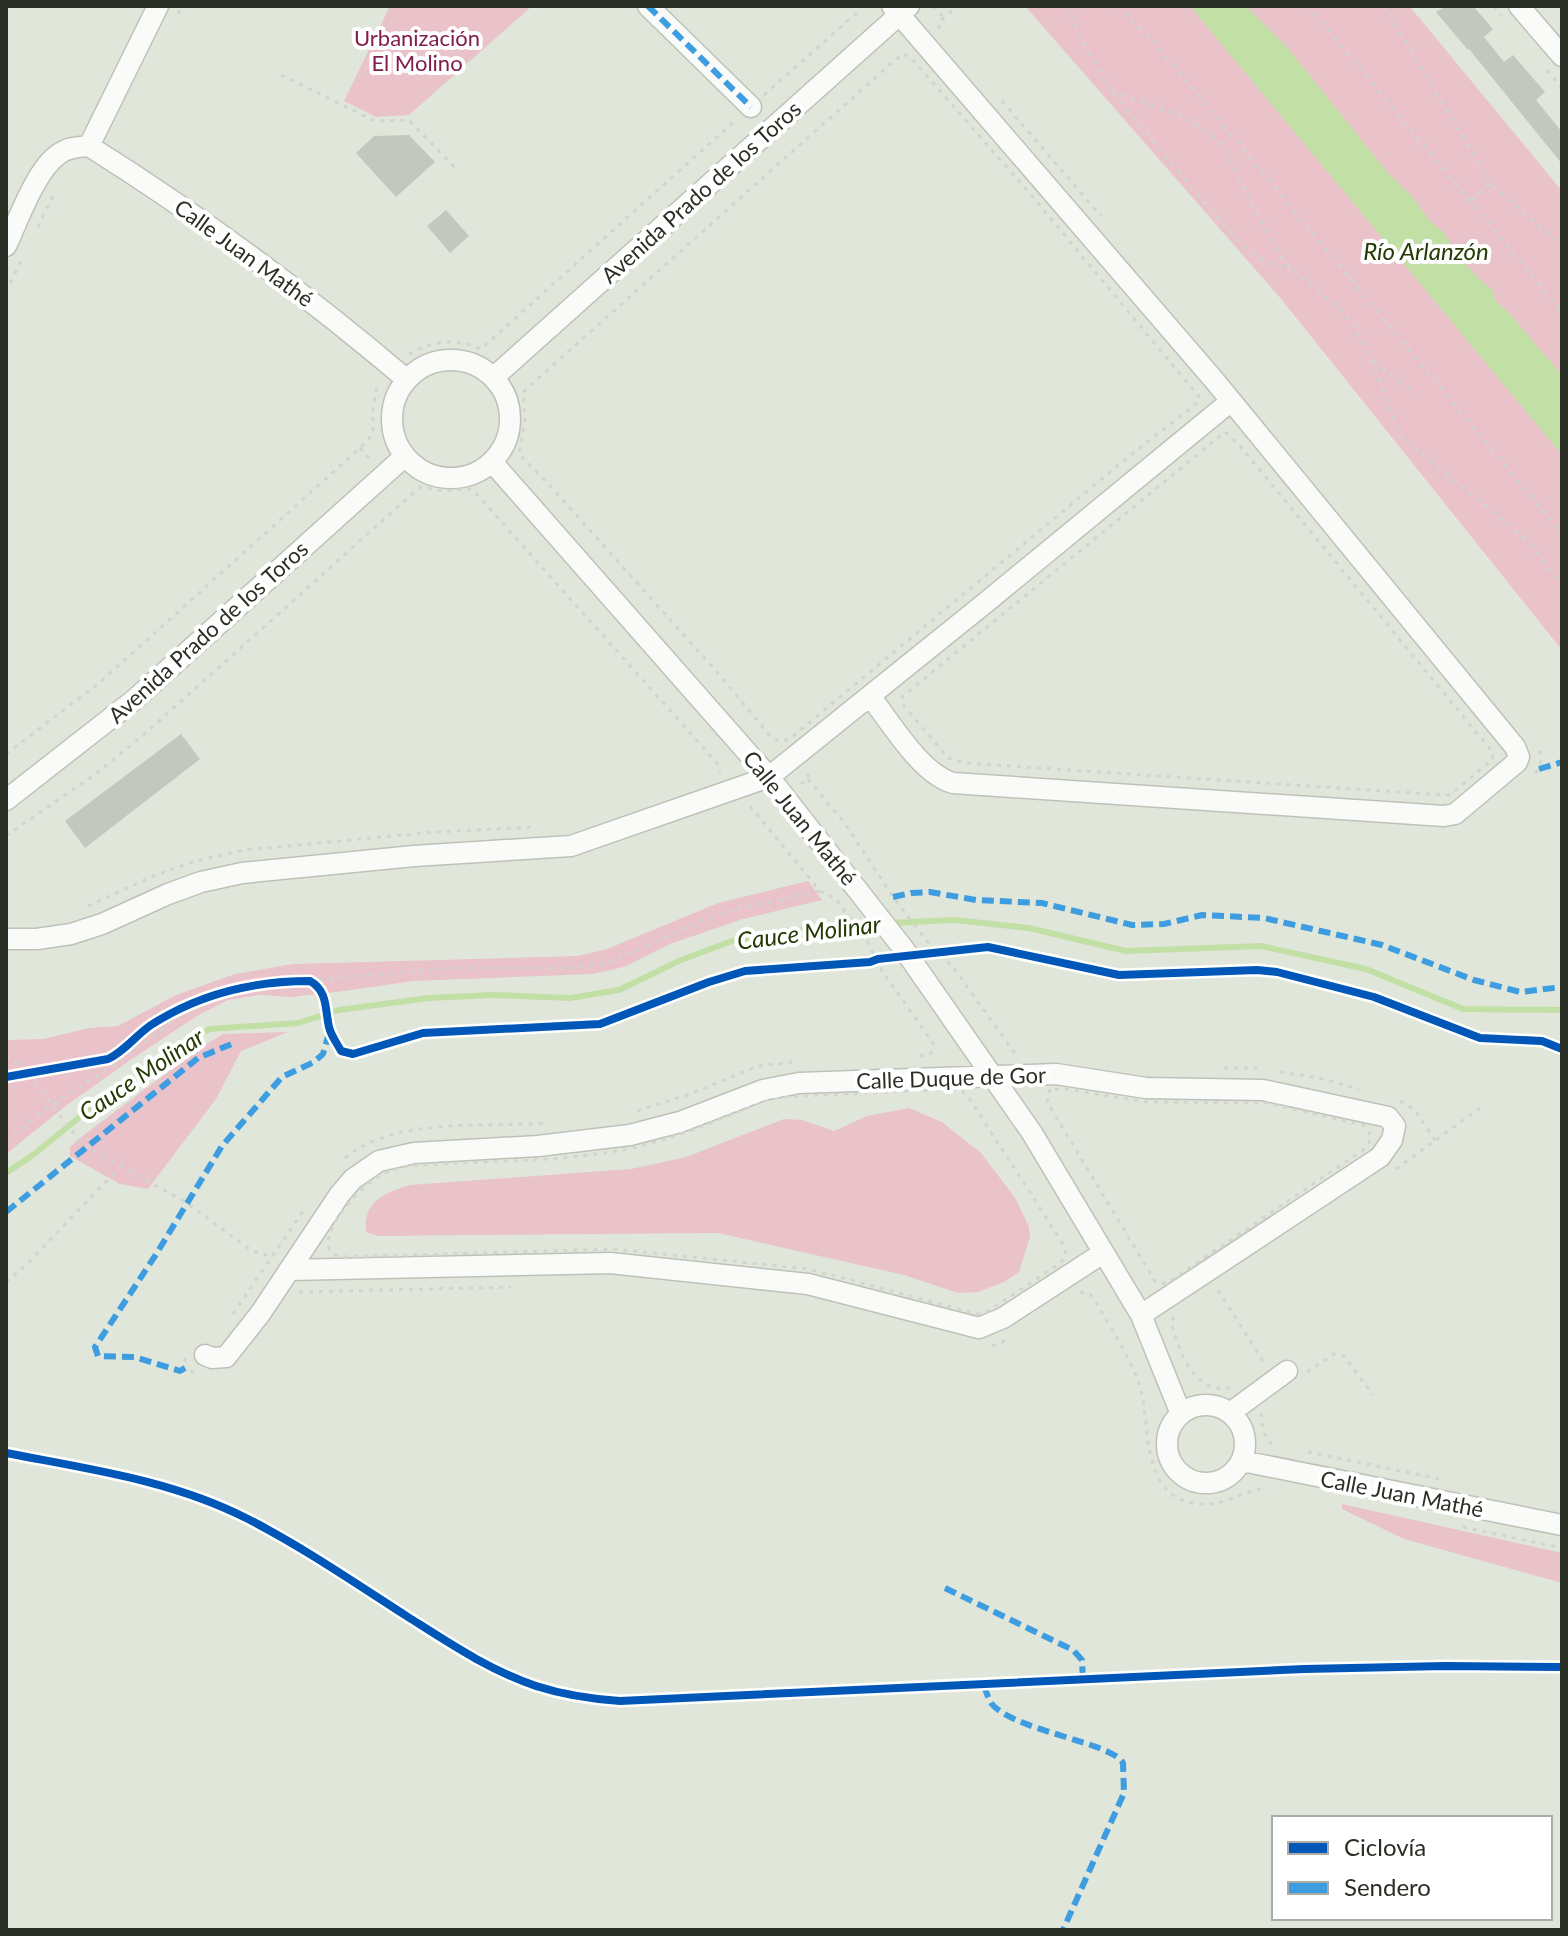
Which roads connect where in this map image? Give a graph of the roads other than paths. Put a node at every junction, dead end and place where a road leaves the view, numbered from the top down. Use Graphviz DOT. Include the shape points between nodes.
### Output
graph roads {
  1 [pos="158,6"];
  2 [pos="648,6"];
  3 [pos="1519,6"];
  4 [pos="900,9"];
  5 [pos="1562,56"];
  6 [pos="751,107"];
  7 [pos="80,147"];
  8 [pos="16,249"];
  9 [pos="494,377"];
  10 [pos="406,379"];
  11 [pos="1231,401"];
  12 [pos="404,457"];
  13 [pos="492,462"];
  14 [pos="870,696"];
  15 [pos="769,777"];
  16 [pos="6,800"];
  17 [pos="6,939"];
  18 [pos="993,1077"];
  19 [pos="1103,1253"];
  20 [pos="289,1270"];
  21 [pos="1141,1315"];
  22 [pos="205,1355"];
  23 [pos="1293,1375"];
  24 [pos="1230,1413"];
  25 [pos="1181,1414"];
  26 [pos="1242,1461"];
  27 [pos="1562,1525"];
  1 -- 7 [label="street"];
  2 -- 6 [label="street"];
  3 -- 5 [label="street"];
  4 -- 9 [label="street, Avenida Prado de los Toros"];
  4 -- 11 [label="street"];
  7 -- 8 [label="street" via="58,154 44,168"];
  7 -- 10 [label="street, Calle Juan Mathé" via="208,225"];
  9 -- 10 [label="street" via="456,360 428,364"];
  9 -- 13 [label="street" via="505,393 510,430"];
  10 -- 12 [label="street" via="391,418"];
  11 -- 14 [label="street"];
  11 -- 14 [label="street" via="1518,752 1517,762 1455,814 953,783 925,766"];
  12 -- 13 [label="street" via="437,477 476,473"];
  12 -- 16 [label="street, Avenida Prado de los Toros" via="134,700"];
  13 -- 15 [label="street, Calle Juan Mathé"];
  14 -- 15 [label="street"];
  15 -- 17 [label="street" via="571,846 242,873 201,882 71,934"];
  15 -- 18 [label="street, Calle Juan Mathé" via="903,948"];
  18 -- 19 [label="street, Calle Juan Mathé"];
  18 -- 20 [label="street, Calle Duque de Gor" via="799,1083 630,1135 395,1156 353,1179"];
  18 -- 21 [label="street, Calle Duque de Gor" via="1056,1074 1146,1088 1263,1090 1375,1112 1395,1126 1380,1157"];
  19 -- 20 [label="street" via="979,1328 808,1284 610,1263"];
  19 -- 21 [label="street, Calle Juan Mathé"];
  20 -- 22 [label="street, Calle Duque de Gor" via="226,1357"];
  21 -- 25 [label="street, Calle Juan Mathé"];
  23 -- 24 [label="street"];
  24 -- 25 [label="street" via="1205,1405"];
  24 -- 26 [label="street" via="1245,1435"];
  25 -- 26 [label="street" via="1167,1448 1177,1471 1212,1483 1235,1472"];
  26 -- 27 [label="street, Calle Juan Mathé"];
}
